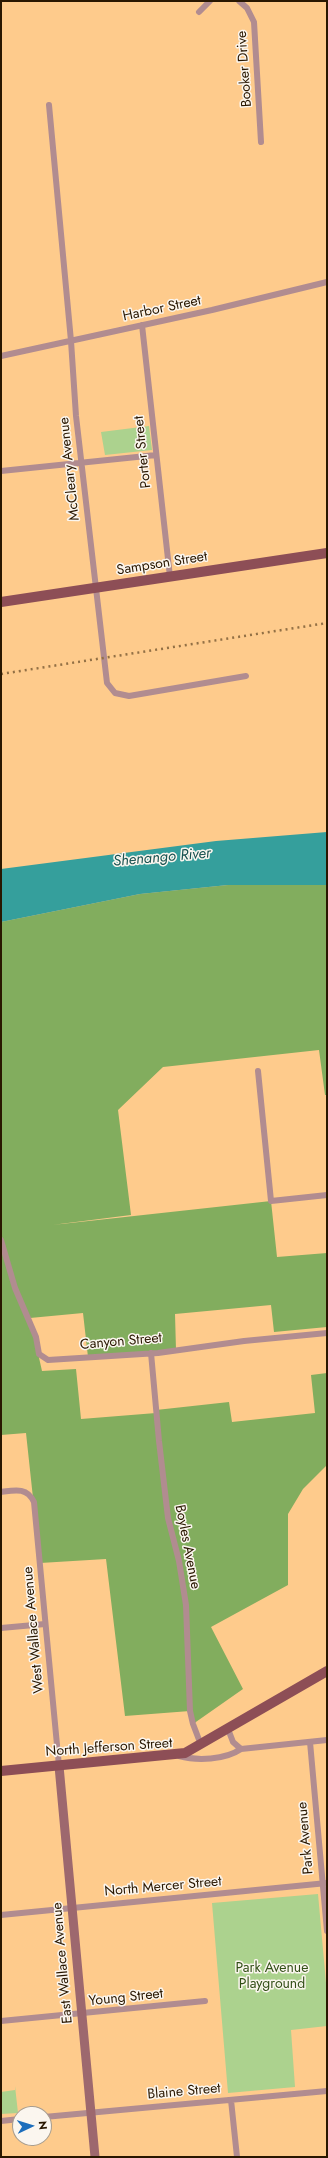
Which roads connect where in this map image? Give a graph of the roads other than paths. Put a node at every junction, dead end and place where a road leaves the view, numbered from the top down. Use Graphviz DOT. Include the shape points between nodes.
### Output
graph roads {
  1 [pos="210,1"];
  2 [pos="239,1"];
  3 [pos="199,12"];
  4 [pos="48,105"];
  5 [pos="261,142"];
  6 [pos="327,282"];
  7 [pos="142,325"];
  8 [pos="71,341"];
  9 [pos="1,356"];
  10 [pos="156,454"];
  11 [pos="81,463"];
  12 [pos="1,472"];
  13 [pos="327,553"];
  14 [pos="170,577"];
  15 [pos="95,589"];
  16 [pos="1,602"];
  17 [pos="246,676"];
  18 [pos="258,1071"];
  19 [pos="327,1195"];
  20 [pos="1,1240"];
  21 [pos="327,1333"];
  22 [pos="151,1353"];
  23 [pos="1,1492"];
  24 [pos="45,1624"];
  25 [pos="1,1628"];
  26 [pos="327,1671"];
  27 [pos="228,1729"];
  28 [pos="327,1740"];
  29 [pos="310,1742"];
  30 [pos="201,1745"];
  31 [pos="241,1750"];
  32 [pos="174,1755"];
  33 [pos="59,1766"];
  34 [pos="1,1771"];
  35 [pos="325,1884"];
  36 [pos="72,1908"];
  37 [pos="1,1915"];
  38 [pos="327,1931"];
  39 [pos="205,2001"];
  40 [pos="82,2015"];
  41 [pos="1,2021"];
  42 [pos="327,2091"];
  43 [pos="231,2100"];
  44 [pos="90,2112"];
  45 [pos="52,2116"];
  46 [pos="12,2120"];
  47 [pos="1,2121"];
  48 [pos="95,2157"];
  49 [pos="237,2157"];
  1 -- 3 [label="street"];
  2 -- 5 [label="street, Booker Drive" via="247,8 254,22"];
  4 -- 8 [label="street, McCleary Avenue"];
  6 -- 7 [label="street, Harbor Street"];
  7 -- 8 [label="street, Harbor Street"];
  7 -- 10 [label="street, Porter Street"];
  8 -- 9 [label="street, Harbor Street"];
  8 -- 11 [label="street, McCleary Avenue"];
  10 -- 11 [label="street"];
  10 -- 14 [label="street, Porter Street"];
  11 -- 12 [label="street"];
  11 -- 15 [label="street, McCleary Avenue"];
  13 -- 14 [label="main road, Sampson Street"];
  14 -- 15 [label="main road, Sampson Street"];
  15 -- 16 [label="main road, Sampson Street"];
  15 -- 17 [label="street, McCleary Avenue" via="107,683 115,693 129,696"];
  18 -- 19 [label="street" via="271,1201"];
  20 -- 22 [label="street, Canyon Street" via="15,1288 31,1322 41,1356 48,1360"];
  21 -- 22 [label="street, Canyon Street"];
  22 -- 30 [label="street, Boyles Avenue" via="168,1518 179,1561 186,1605 190,1711"];
  23 -- 24 [label="street, West Wallace Avenue" via="20,1490 29,1494 34,1502"];
  24 -- 25 [label="street"];
  24 -- 33 [label="street, West Wallace Avenue"];
  26 -- 27 [label="main road"];
  27 -- 30 [label="main road"];
  27 -- 31 [label="street" via="233,1742"];
  28 -- 29 [label="street, North Jefferson Street"];
  29 -- 31 [label="street, North Jefferson Street"];
  29 -- 35 [label="street, Park Avenue"];
  30 -- 32 [label="main road"];
  31 -- 32 [label="street, North Jefferson Street" via="234,1754 194,1760"];
  32 -- 33 [label="main road, North Jefferson Street"];
  33 -- 34 [label="main road, North Jefferson Street"];
  33 -- 36 [label="street, East Wallace Avenue"];
  35 -- 36 [label="street, North Mercer Street"];
  35 -- 38 [label="street, Park Avenue"];
  36 -- 37 [label="street, North Mercer Street"];
  36 -- 40 [label="street, East Wallace Avenue"];
  39 -- 40 [label="street, Young Street"];
  40 -- 41 [label="street, Young Street"];
  40 -- 44 [label="street, East Wallace Avenue"];
  42 -- 43 [label="street, Blaine Street"];
  43 -- 44 [label="street, Blaine Street"];
  43 -- 49 [label="street"];
  44 -- 45 [label="street, Blaine Street"];
  44 -- 48 [label="street, East Wallace Avenue"];
  46 -- 47 [label="street"];
}
